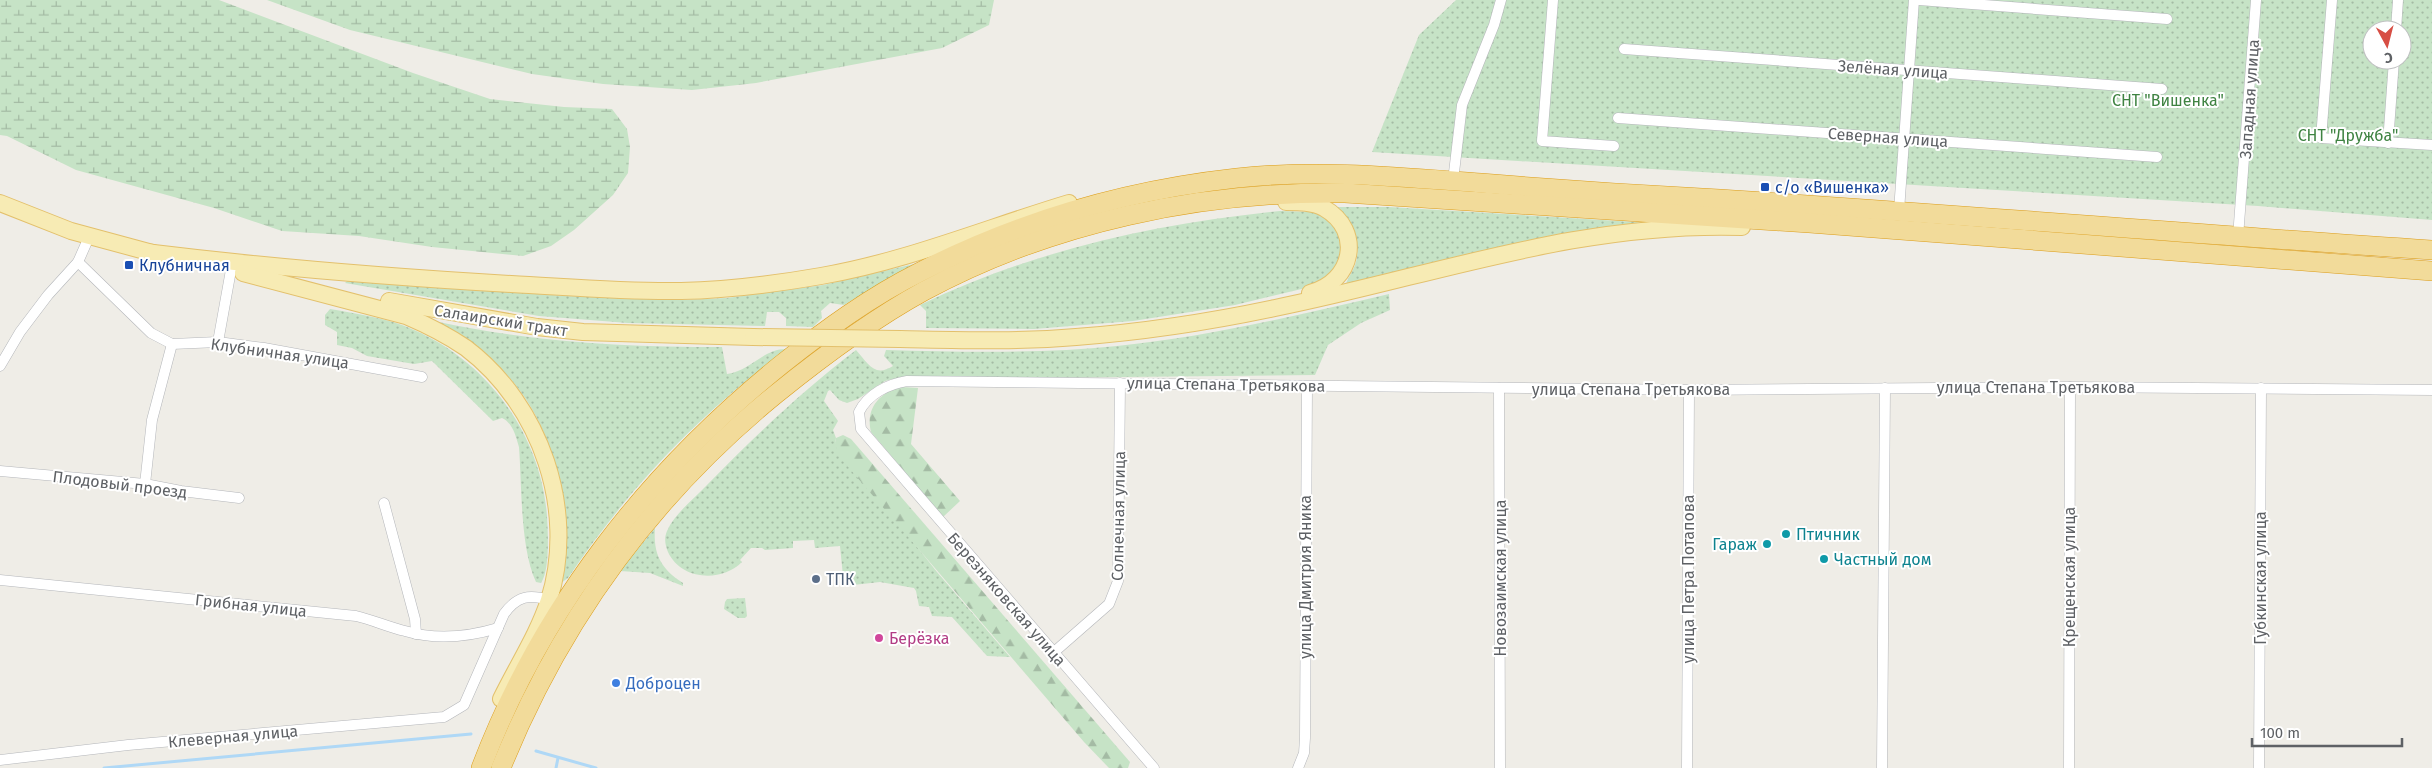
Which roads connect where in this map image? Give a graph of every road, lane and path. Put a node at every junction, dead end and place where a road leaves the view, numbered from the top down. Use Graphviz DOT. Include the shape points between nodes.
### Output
graph roads {
  1 [pos="1501,0"];
  2 [pos="1553,0"];
  3 [pos="1914,0"];
  4 [pos="1919,0"];
  5 [pos="2256,0"];
  6 [pos="2332,0"];
  7 [pos="2398,0"];
  8 [pos="2167,19"];
  9 [pos="2397,20"];
  10 [pos="1624,49"];
  11 [pos="1909,70"];
  12 [pos="2393,70"];
  13 [pos="2162,89"];
  14 [pos="1618,118"];
  15 [pos="1904,138"];
  16 [pos="2388,142"];
  17 [pos="2432,145"];
  18 [pos="1614,146"];
  19 [pos="2157,157"];
  20 [pos="1240,178"];
  21 [pos="1453,181"];
  22 [pos="0,203"];
  23 [pos="1899,211"];
  24 [pos="1949,234"];
  25 [pos="90,237"];
  26 [pos="2238,237"];
  27 [pos="2314,242"];
  28 [pos="1023,247"];
  29 [pos="2432,250"];
  30 [pos="145,252"];
  31 [pos="78,262"];
  32 [pos="2313,262"];
  33 [pos="231,270"];
  34 [pos="2432,271"];
  35 [pos="251,275"];
  36 [pos="1200,322"];
  37 [pos="218,342"];
  38 [pos="172,344"];
  39 [pos="0,366"];
  40 [pos="422,377"];
  41 [pos="1120,383"];
  42 [pos="1307,386"];
  43 [pos="2070,386"];
  44 [pos="1499,388"];
  45 [pos="1885,388"];
  46 [pos="2261,388"];
  47 [pos="1689,390"];
  48 [pos="2432,390"];
  49 [pos="860,429"];
  50 [pos="0,471"];
  51 [pos="145,484"];
  52 [pos="239,498"];
  53 [pos="384,503"];
  54 [pos="0,580"];
  55 [pos="549,600"];
  56 [pos="498,628"];
  57 [pos="416,634"];
  58 [pos="1053,653"];
  59 [pos="0,760"];
  60 [pos="472,768"];
  61 [pos="481,768"];
  62 [pos="501,768"];
  63 [pos="1154,768"];
  64 [pos="1298,768"];
  65 [pos="1500,768"];
  66 [pos="1687,768"];
  67 [pos="1882,768"];
  68 [pos="2069,768"];
  69 [pos="2258,768"];
  1 -- 21 [label="street" via="1462,105"];
  2 -- 18 [label="street" via="1542,141"];
  3 -- 11 [label="street"];
  4 -- 8 [label="street"];
  5 -- 26 [label="street, Западная улица"];
  6 -- 16 [label="street" via="2321,138"];
  7 -- 9 [label="street"];
  10 -- 11 [label="street, Зелёная улица"];
  11 -- 13 [label="street, Зелёная улица"];
  11 -- 15 [label="street"];
  12 -- 16 [label="street"];
  14 -- 15 [label="street, Северная улица"];
  15 -- 19 [label="street, Северная улица"];
  15 -- 23 [label="street"];
  16 -- 17 [label="street"];
  20 -- 21 [label="highway" via="1313,174"];
  20 -- 30 [label="main road" via="1132,187 1069,203 902,258 771,284 728,288 627,290 451,280 266,267"];
  20 -- 61 [label="highway" via="1137,195 1045,219 1000,236 916,273 870,300 804,347 741,398 702,435 658,480 605,543 568,595 536,649 504,712"];
  21 -- 23 [label="highway"];
  22 -- 25 [label="main road"];
  23 -- 26 [label="highway"];
  24 -- 28 [label="highway" via="1426,197 1304,193 1243,196 1176,206 1087,227"];
  24 -- 32 [label="highway"];
  24 -- 36 [label="main road" via="1814,232 1712,226 1640,230 1512,251 1316,300"];
  25 -- 30 [label="main road"];
  25 -- 31 [label="street"];
  26 -- 27 [label="highway"];
  27 -- 29 [label="highway"];
  27 -- 32 [label="highway"];
  28 -- 36 [label="main road" via="1177,214 1242,205 1308,203 1324,208 1339,221 1348,238 1349,256 1344,271 1328,286"];
  28 -- 62 [label="highway" via="926,290 853,334 754,412 702,460 621,553 585,604 540,681"];
  30 -- 33 [label="main road"];
  31 -- 38 [label="street" via="151,332"];
  31 -- 39 [label="street" via="20,332"];
  32 -- 34 [label="highway"];
  33 -- 35 [label="main road"];
  33 -- 37 [label="street"];
  35 -- 36 [label="main road, Салаирский тракт, bridge" via="537,327 631,335 1074,338"];
  35 -- 55 [label="main road" via="406,316 460,345 499,379 534,431 551,479 558,534 556,569"];
  37 -- 38 [label="street, Клубничная улица"];
  37 -- 40 [label="street, Клубничная улица"];
  38 -- 51 [label="street" via="152,420"];
  41 -- 42 [label="street, улица Степана Третьякова"];
  41 -- 49 [label="street, улица Степана Третьякова" via="900,382 883,388 863,405 858,420"];
  41 -- 58 [label="street, Солнечная улица" via="1118,581 1109,604"];
  42 -- 44 [label="street, улица Степана Третьякова"];
  42 -- 64 [label="street, улица Дмитрия Яника" via="1305,738"];
  43 -- 45 [label="street, улица Степана Третьякова"];
  43 -- 46 [label="street, улица Степана Третьякова"];
  43 -- 68 [label="street, Крещенская улица"];
  44 -- 47 [label="street, улица Степана Третьякова"];
  44 -- 65 [label="street, Новозаимская улица"];
  45 -- 47 [label="street, улица Степана Третьякова"];
  45 -- 67 [label="street"];
  46 -- 48 [label="street, улица Степана Третьякова"];
  46 -- 69 [label="street, Губкинская улица"];
  47 -- 66 [label="street, улица Петра Потапова"];
  49 -- 58 [label="street, Березняковская улица"];
  50 -- 51 [label="street, Плодовый проезд"];
  51 -- 52 [label="street, Плодовый проезд"];
  53 -- 57 [label="street" via="415,619"];
  54 -- 57 [label="street, Грибная улица" via="356,616"];
  55 -- 56 [label="street" via="532,596 516,600 504,614"];
  55 -- 60 [label="main road"];
  56 -- 57 [label="street, Грибная улица" via="462,635"];
  56 -- 59 [label="street, Клеверная улица" via="464,705 444,717 128,745"];
  58 -- 63 [label="street, Березняковская улица"];
}
